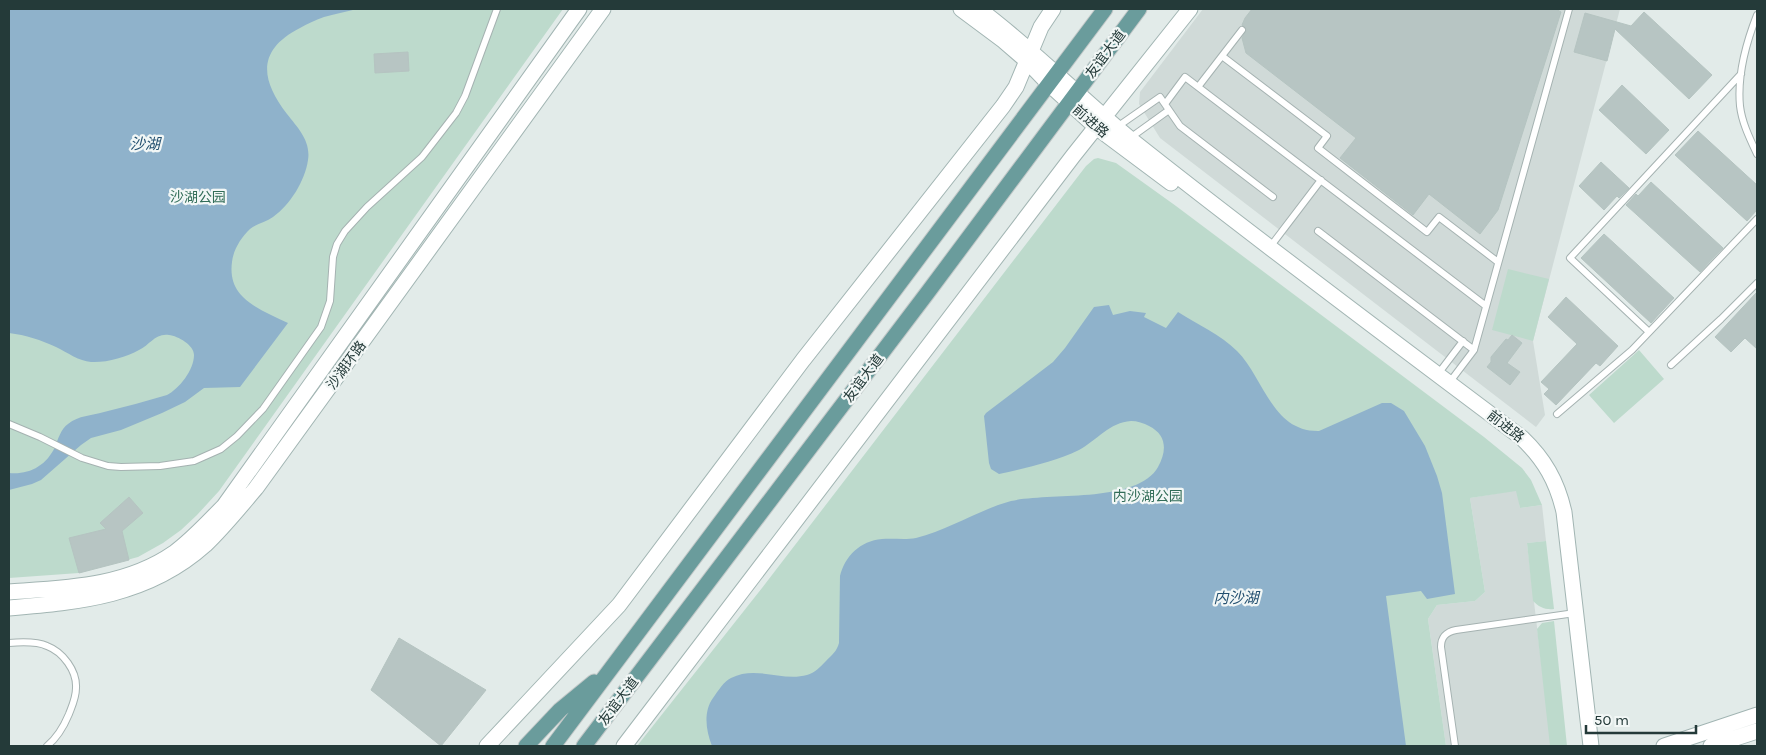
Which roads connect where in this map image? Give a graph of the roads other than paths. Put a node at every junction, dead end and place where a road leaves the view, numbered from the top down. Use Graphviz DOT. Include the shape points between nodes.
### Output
graph roads {
  1 [pos="497,9"];
  2 [pos="579,9"];
  3 [pos="603,9"];
  4 [pos="961,9"];
  5 [pos="979,9"];
  6 [pos="1053,9"];
  7 [pos="1105,9"];
  8 [pos="1139,9"];
  9 [pos="1190,9"];
  10 [pos="1569,9"];
  11 [pos="1757,15"];
  12 [pos="1242,30"];
  13 [pos="1029,56"];
  14 [pos="1222,56"];
  15 [pos="1741,74"];
  16 [pos="1053,78"];
  17 [pos="1198,87"];
  18 [pos="1072,96"];
  19 [pos="1165,104"];
  20 [pos="1169,110"];
  21 [pos="1100,122"];
  22 [pos="1117,127"];
  23 [pos="1130,138"];
  24 [pos="1757,154"];
  25 [pos="1321,180"];
  26 [pos="1273,197"];
  27 [pos="1757,219"];
  28 [pos="1232,220"];
  29 [pos="1318,231"];
  30 [pos="1270,247"];
  31 [pos="1498,262"];
  32 [pos="1757,283"];
  33 [pos="1486,306"];
  34 [pos="1649,332"];
  35 [pos="1463,342"];
  36 [pos="1474,350"];
  37 [pos="1671,365"];
  38 [pos="1444,379"];
  39 [pos="1557,414"];
  40 [pos="9,424"];
  41 [pos="9,592"];
  42 [pos="9,608"];
  43 [pos="1575,613"];
  44 [pos="9,643"];
  45 [pos="611,668"];
  46 [pos="1757,715"];
  47 [pos="1757,731"];
  48 [pos="47,746"];
  49 [pos="487,746"];
  50 [pos="526,746"];
  51 [pos="553,746"];
  52 [pos="584,746"];
  53 [pos="624,746"];
  54 [pos="1456,746"];
  55 [pos="1590,746"];
  56 [pos="1664,746"];
  57 [pos="1711,746"];
  1 -- 40 [label="lane" via="466,96 456,114 422,157 366,207 345,231 332,257 330,301 321,327 252,422 221,449 194,461 160,466 108,466 82,458"];
  2 -- 41 [label="street, 沙湖环路" via="208,524 161,561 112,580 89,586"];
  3 -- 42 [label="street, 沙湖环路" via="256,488 217,533 192,556 134,587 90,600"];
  4 -- 13 [label="street, 前进路"];
  5 -- 13 [label="street, 前进路"];
  6 -- 13 [label="street" via="1041,26"];
  7 -- 16 [label="main road, 友谊大道"];
  8 -- 18 [label="main road, 友谊大道"];
  9 -- 21 [label="street"];
  10 -- 31 [label="lane"];
  11 -- 15 [label="lane"];
  12 -- 14 [label="lane"];
  13 -- 16 [label="street, 前进路"];
  13 -- 49 [label="street" via="1016,87 1003,106 803,360 619,604"];
  14 -- 17 [label="lane"];
  14 -- 31 [label="lane" via="1327,136 1318,148 1427,232 1439,217"];
  15 -- 24 [label="lane" via="1740,106"];
  15 -- 34 [label="lane" via="1570,258"];
  16 -- 18 [label="street, 前进路"];
  16 -- 45 [label="main road, 友谊大道"];
  17 -- 19 [label="lane" via="1186,77"];
  17 -- 25 [label="lane"];
  18 -- 21 [label="street, 前进路"];
  18 -- 52 [label="main road, 友谊大道" via="922,300"];
  19 -- 20 [label="lane"];
  19 -- 22 [label="lane" via="1160,97"];
  20 -- 23 [label="lane"];
  20 -- 26 [label="lane" via="1180,126"];
  21 -- 22 [label="street, 前进路"];
  21 -- 28 [label="street, 前进路" via="1172,183"];
  21 -- 53 [label="street"];
  22 -- 23 [label="street, 前进路"];
  23 -- 28 [label="street, 前进路"];
  25 -- 30 [label="lane"];
  25 -- 33 [label="lane"];
  27 -- 34 [label="lane"];
  28 -- 30 [label="street, 前进路"];
  29 -- 35 [label="lane"];
  30 -- 38 [label="street, 前进路"];
  31 -- 33 [label="lane"];
  32 -- 37 [label="lane"];
  33 -- 36 [label="lane"];
  34 -- 39 [label="lane"];
  35 -- 36 [label="lane"];
  35 -- 38 [label="lane"];
  36 -- 38 [label="lane"];
  38 -- 43 [label="street, 前进路" via="1522,438 1552,475 1564,512"];
  43 -- 54 [label="lane" via="1456,630 1442,638"];
  43 -- 55 [label="street, 前进路"];
  44 -- 48 [label="lane" via="49,646 65,660 76,678 74,702 54,741"];
  45 -- 50 [label="main road" via="560,710"];
  45 -- 51 [label="main road, 友谊大道"];
  46 -- 56 [label="street"];
  47 -- 57 [label="street"];
}
